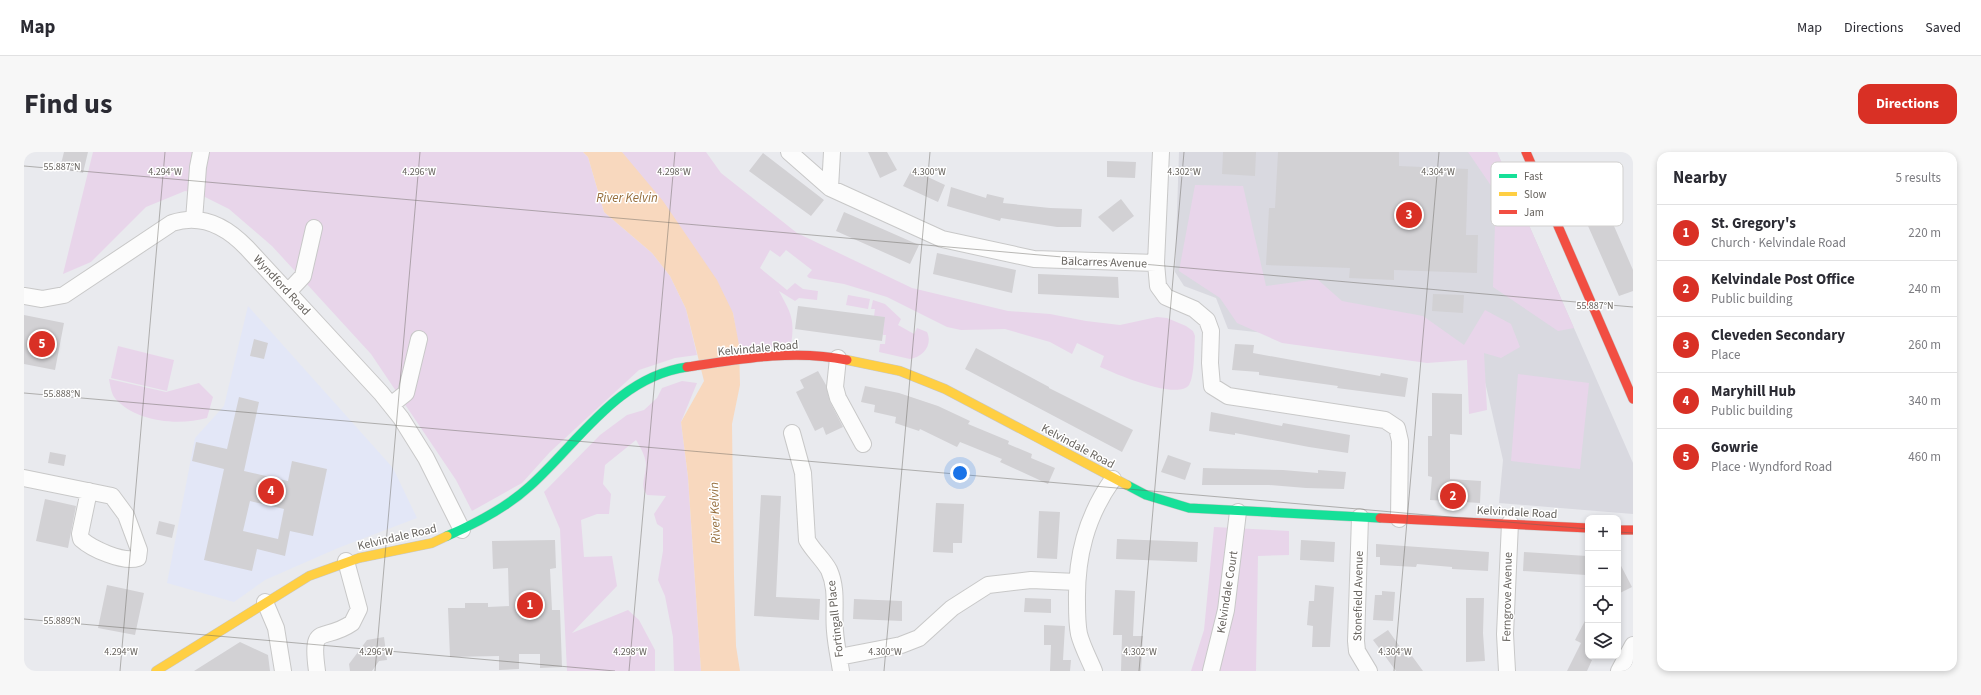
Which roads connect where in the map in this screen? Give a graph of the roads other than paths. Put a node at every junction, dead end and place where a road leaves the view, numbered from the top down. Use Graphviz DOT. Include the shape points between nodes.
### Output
graph roads {
  1 [pos="201,152"];
  2 [pos="789,152"];
  3 [pos="832,152"];
  4 [pos="1160,152"];
  5 [pos="1526,152"];
  6 [pos="1530,162"];
  7 [pos="830,188"];
  8 [pos="194,220"];
  9 [pos="1558,226"];
  10 [pos="314,228"];
  11 [pos="1156,263"];
  12 [pos="288,292"];
  13 [pos="24,296"];
  14 [pos="419,339"];
  15 [pos="838,358"];
  16 [pos="1633,399"];
  17 [pos="391,406"];
  18 [pos="792,433"];
  19 [pos="863,444"];
  20 [pos="24,478"];
  21 [pos="1113,479"];
  22 [pos="89,491"];
  23 [pos="1238,512"];
  24 [pos="1360,517"];
  25 [pos="1399,519"];
  26 [pos="1510,523"];
  27 [pos="1585,528"];
  28 [pos="462,530"];
  29 [pos="1621,530"];
  30 [pos="1633,530"];
  31 [pos="346,561"];
  32 [pos="1077,582"];
  33 [pos="265,602"];
  34 [pos="1633,645"];
  35 [pos="840,664"];
  36 [pos="156,671"];
  37 [pos="283,671"];
  38 [pos="317,671"];
  39 [pos="1094,671"];
  40 [pos="1211,671"];
  41 [pos="1369,671"];
  42 [pos="1507,671"];
  43 [pos="1619,671"];
  1 -- 8 [label="street"];
  2 -- 7 [label="street, Balcarres Avenue"];
  3 -- 7 [label="street"];
  4 -- 11 [label="street"];
  5 -- 6 [label="street"];
  7 -- 11 [label="street, Balcarres Avenue" via="942,239 1034,259"];
  8 -- 12 [label="street, Wyndford Road" via="219,225 232,234"];
  8 -- 13 [label="street, Wyndford Road" via="179,221 166,226 64,295 42,299"];
  9 -- 16 [label="street"];
  10 -- 12 [label="street" via="303,276"];
  11 -- 25 [label="street, Balcarres Avenue" via="1158,286 1166,297 1194,309 1207,320 1211,331 1212,386 1228,396 1385,420 1397,428 1400,441"];
  12 -- 17 [label="street, Wyndford Road"];
  14 -- 17 [label="street" via="406,393"];
  15 -- 19 [label="street" via="835,386 838,398"];
  15 -- 21 [label="street, Kelvindale Road" via="873,364 922,378"];
  15 -- 28 [label="street, Kelvindale Road" via="756,357 681,368 661,374 628,390 600,414 530,486 504,506"];
  17 -- 28 [label="street, Wyndford Road" via="426,458"];
  18 -- 35 [label="street, Fortingall Place" via="803,473 807,540 828,568 833,580 835,630"];
  20 -- 22 [label="street"];
  21 -- 23 [label="street, Kelvindale Road" via="1170,503 1189,508"];
  21 -- 32 [label="street" via="1104,491 1090,522 1078,561"];
  22 -- 22 [label="street" via="112,496 126,515 139,550 138,558 103,553 81,539"];
  23 -- 24 [label="street, Kelvindale Road"];
  23 -- 40 [label="street, Kelvindale Court" via="1226,610"];
  24 -- 25 [label="street, Kelvindale Road"];
  24 -- 41 [label="street, Stonefield Avenue" via="1356,641 1357,651"];
  25 -- 26 [label="street, Kelvindale Road"];
  26 -- 27 [label="street, Kelvindale Road"];
  26 -- 42 [label="street, Ferngrove Avenue" via="1505,634"];
  28 -- 31 [label="street, Kelvindale Road" via="423,546"];
  29 -- 30 [label="street"];
  31 -- 33 [label="street, Kelvindale Road" via="309,576"];
  31 -- 38 [label="street" via="359,609 352,623 323,634 316,640 314,648"];
  32 -- 35 [label="street" via="1031,580 988,585 952,608 919,638"];
  32 -- 39 [label="street" via="1079,634"];
  33 -- 36 [label="street, Kelvindale Road"];
  33 -- 37 [label="street" via="276,628"];
  34 -- 43 [label="street"];
}
